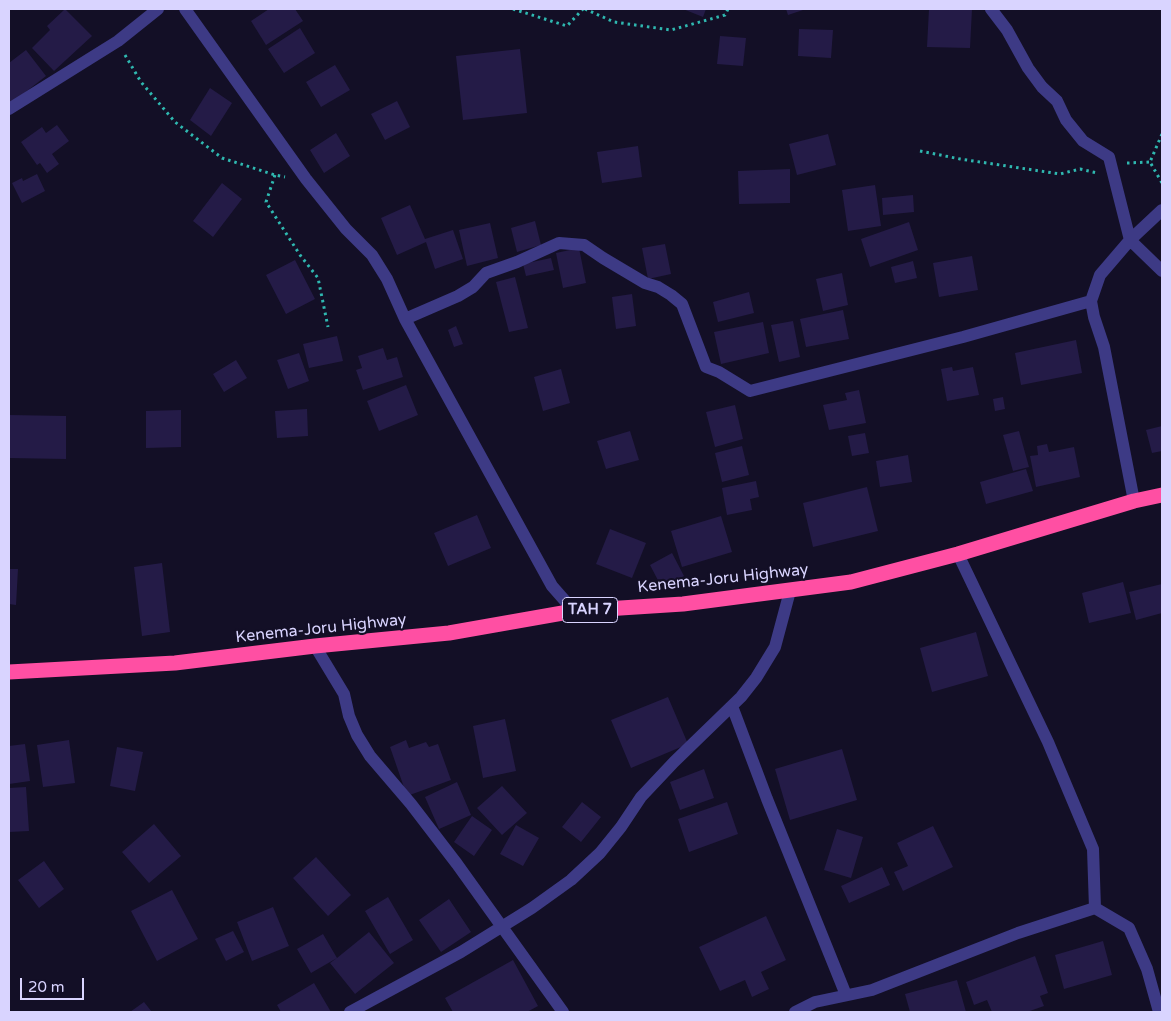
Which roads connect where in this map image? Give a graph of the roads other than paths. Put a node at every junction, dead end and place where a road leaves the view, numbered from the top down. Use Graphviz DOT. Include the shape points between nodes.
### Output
graph roads {
  1 [pos="158,9"];
  2 [pos="185,9"];
  3 [pos="991,9"];
  4 [pos="9,109"];
  5 [pos="1162,210"];
  6 [pos="1130,240"];
  7 [pos="1162,271"];
  8 [pos="1091,301"];
  9 [pos="405,318"];
  10 [pos="1162,495"];
  11 [pos="1134,501"];
  12 [pos="958,554"];
  13 [pos="790,590"];
  14 [pos="574,611"];
  15 [pos="315,646"];
  16 [pos="9,672"];
  17 [pos="732,706"];
  18 [pos="1095,908"];
  19 [pos="502,926"];
  20 [pos="846,995"];
  21 [pos="350,1012"];
  22 [pos="563,1012"];
  23 [pos="795,1012"];
  24 [pos="1159,1012"];
  1 -- 4 [label="street" via="118,41"];
  2 -- 9 [label="street" via="312,186 346,229 372,255"];
  3 -- 6 [label="street" via="1028,68 1042,88 1057,101 1066,120 1083,142 1109,157"];
  5 -- 6 [label="street"];
  6 -- 7 [label="street"];
  6 -- 8 [label="street" via="1100,275"];
  8 -- 9 [label="street" via="750,391 706,367 682,304 671,294 645,283 584,245 559,242 486,273 473,287 458,296"];
  8 -- 11 [label="street" via="1104,347"];
  9 -- 14 [label="street" via="552,586"];
  10 -- 11 [label="highway, Kenema-Joru Highway / TAH 7"];
  11 -- 12 [label="highway, Kenema-Joru Highway / TAH 7"];
  12 -- 13 [label="highway, Kenema-Joru Highway / TAH 7" via="851,582"];
  12 -- 18 [label="street" via="1048,742 1093,850"];
  13 -- 14 [label="highway, Kenema-Joru Highway / TAH 7" via="683,604"];
  13 -- 17 [label="street" via="775,647 756,678"];
  14 -- 15 [label="highway, Kenema-Joru Highway / TAH 7" via="449,633"];
  15 -- 16 [label="highway, Kenema-Joru Highway / TAH 7" via="175,663"];
  15 -- 19 [label="street" via="344,694 349,716 370,756 440,841"];
  17 -- 19 [label="street" via="641,797 600,854 572,880"];
  17 -- 20 [label="street"];
  18 -- 20 [label="street" via="1018,933 872,990"];
  18 -- 24 [label="street" via="1129,928 1147,969"];
  19 -- 21 [label="street"];
  19 -- 22 [label="street"];
  20 -- 23 [label="street" via="814,1002"];
}
